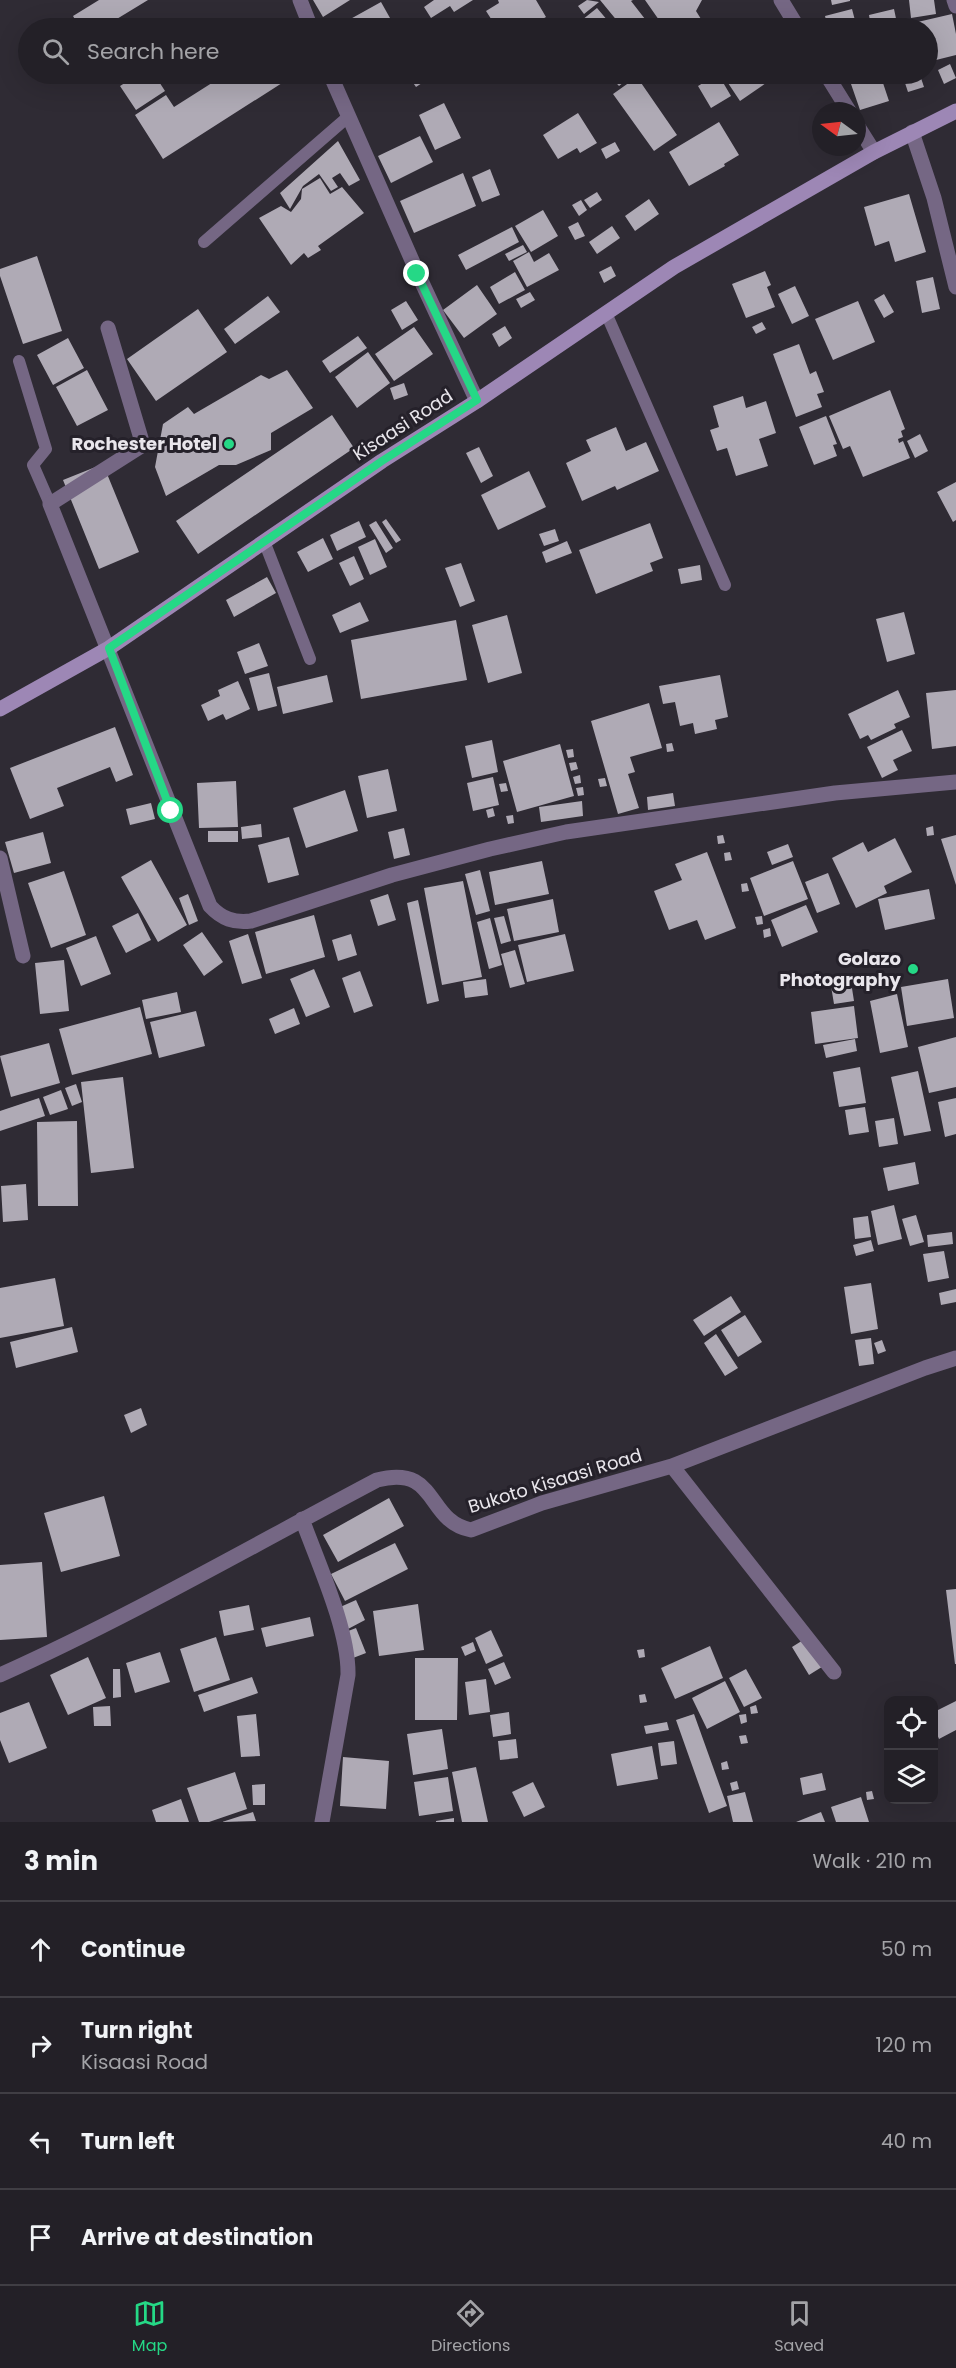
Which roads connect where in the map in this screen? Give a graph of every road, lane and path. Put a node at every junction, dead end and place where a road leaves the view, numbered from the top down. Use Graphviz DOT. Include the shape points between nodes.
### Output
graph roads {
  1 [pos="300,0"];
  2 [pos="781,0"];
  3 [pos="954,0"];
  4 [pos="956,6"];
  5 [pos="307,18"];
  6 [pos="792,18"];
  7 [pos="335,84"];
  8 [pos="832,84"];
  9 [pos="843,102"];
  10 [pos="956,111"];
  11 [pos="349,116"];
  12 [pos="912,132"];
  13 [pos="866,140"];
  14 [pos="873,152"];
  15 [pos="204,242"];
  16 [pos="956,287"];
  17 [pos="606,314"];
  18 [pos="108,328"];
  19 [pos="19,361"];
  20 [pos="477,400"];
  21 [pos="50,504"];
  22 [pos="264,541"];
  23 [pos="724,585"];
  24 [pos="109,648"];
  25 [pos="310,659"];
  26 [pos="0,709"];
  27 [pos="956,782"];
  28 [pos="0,858"];
  29 [pos="23,956"];
  30 [pos="956,1358"];
  31 [pos="672,1466"];
  32 [pos="302,1519"];
  33 [pos="834,1672"];
  34 [pos="0,1676"];
  35 [pos="322,1822"];
  1 -- 5 [label="street"];
  2 -- 6 [label="street"];
  3 -- 4 [label="street"];
  7 -- 11 [label="street"];
  8 -- 9 [label="street"];
  10 -- 12 [label="main road, Kisaasi Road"];
  11 -- 15 [label="lane"];
  11 -- 20 [label="street"];
  12 -- 14 [label="main road, Kisaasi Road"];
  12 -- 16 [label="street" via="934,198"];
  13 -- 14 [label="street"];
  14 -- 17 [label="main road, Kisaasi Road" via="674,267"];
  17 -- 20 [label="main road, Kisaasi Road"];
  17 -- 23 [label="lane"];
  18 -- 21 [label="street" via="143,445"];
  19 -- 21 [label="lane" via="46,449 33,465"];
  20 -- 22 [label="main road, Kisaasi Road"];
  21 -- 24 [label="street"];
  22 -- 24 [label="main road, Kisaasi Road"];
  22 -- 25 [label="lane"];
  24 -- 26 [label="main road, Kisaasi Road"];
  24 -- 27 [label="street" via="210,906 218,915 239,922 402,872 566,832 835,793"];
  28 -- 29 [label="street"];
  30 -- 31 [label="street, Bukoto Kisaasi Road"];
  31 -- 32 [label="street, Bukoto Kisaasi Road" via="542,1503 471,1530 449,1521 422,1484 391,1476 376,1479"];
  31 -- 33 [label="street"];
  32 -- 34 [label="street, Bukoto Kisaasi Road" via="186,1583"];
  32 -- 35 [label="street" via="349,1656"];
}
